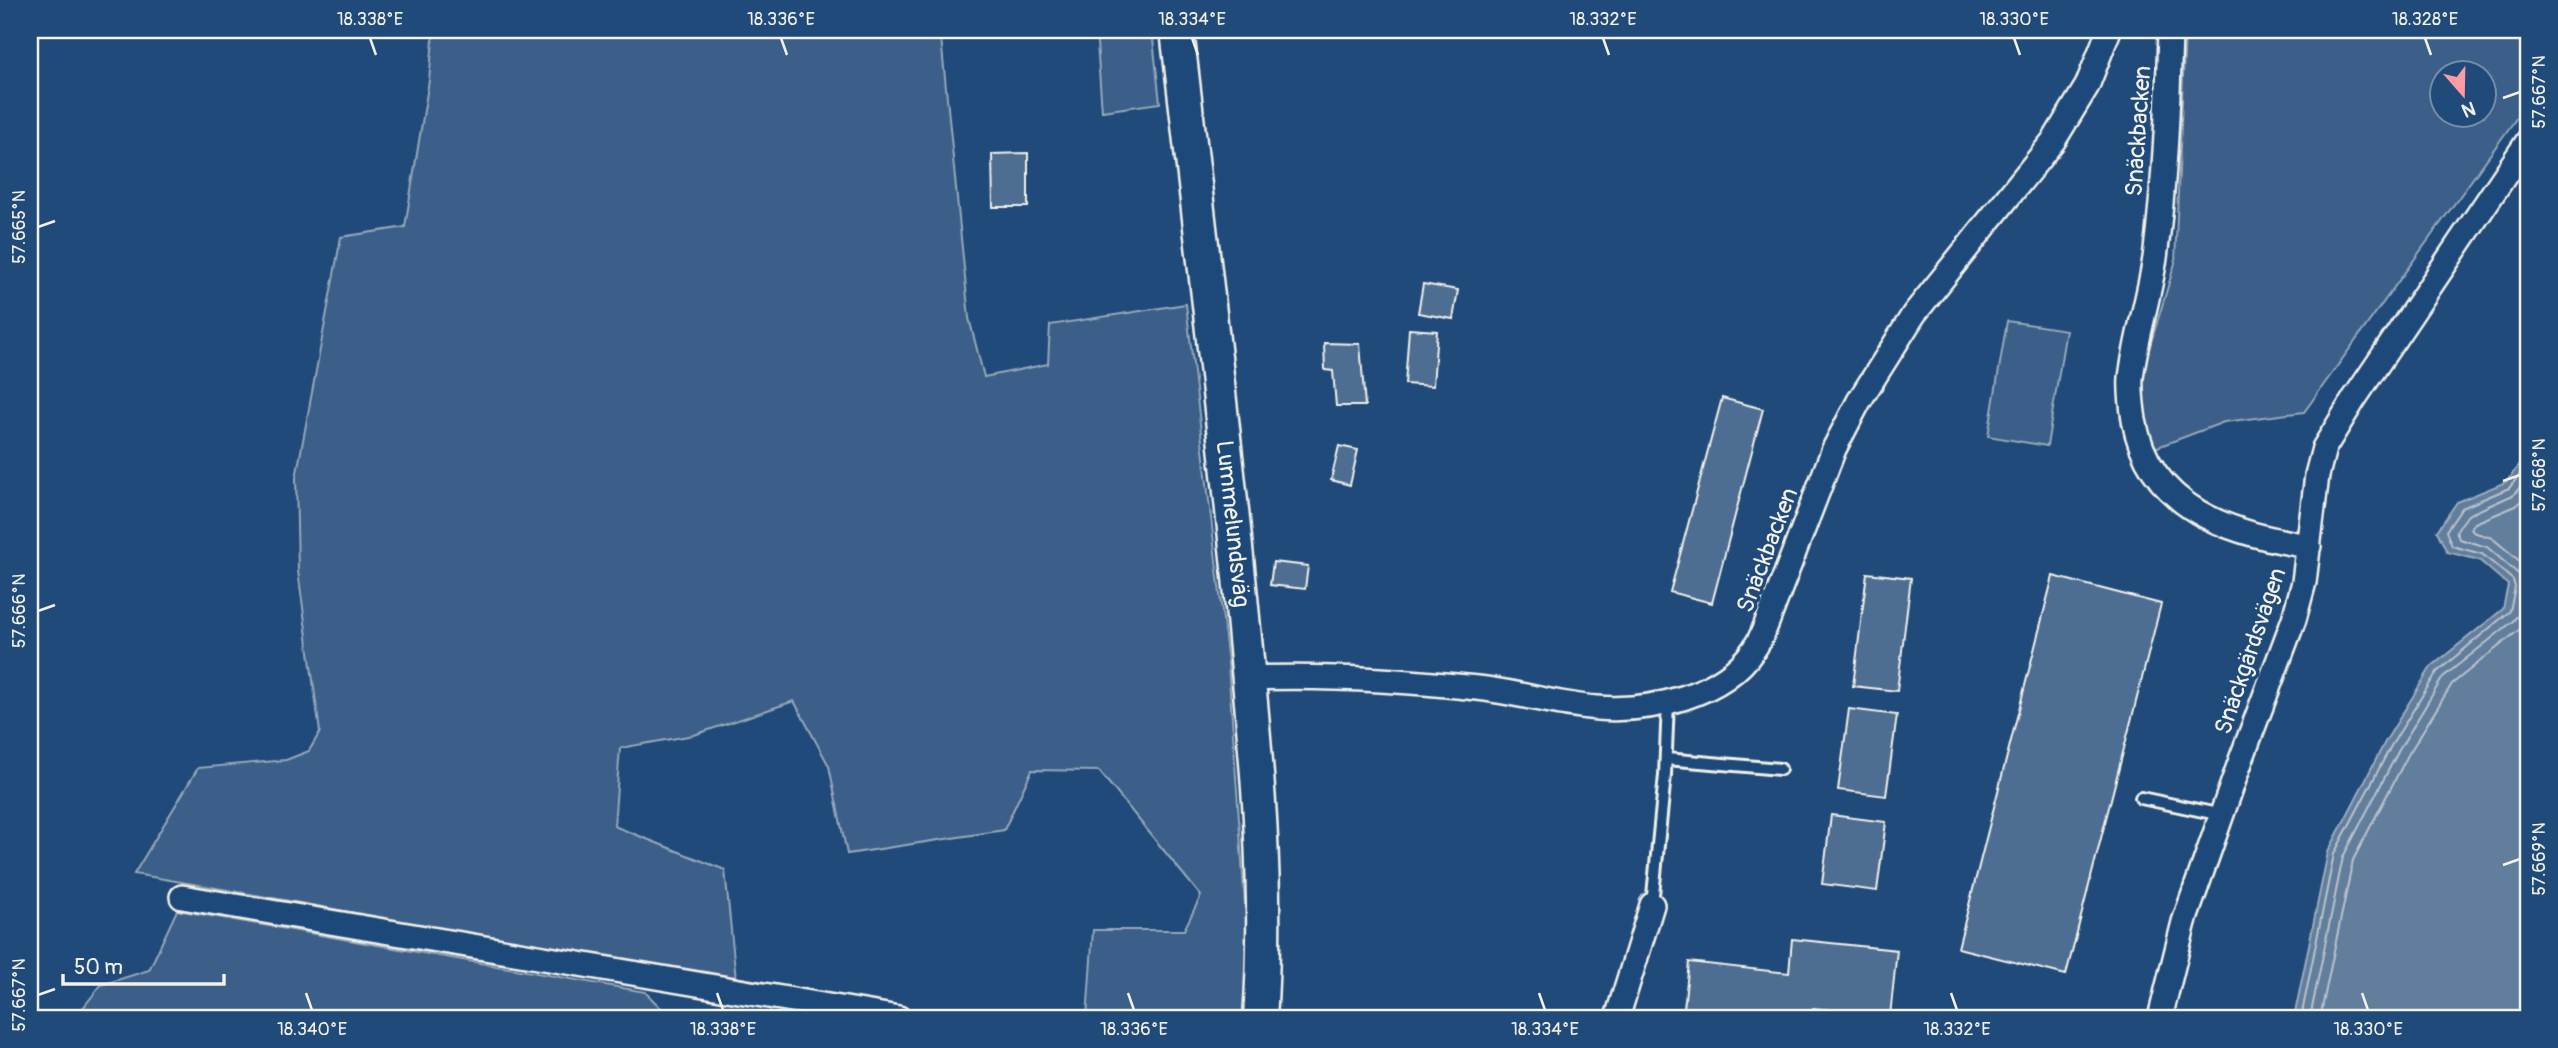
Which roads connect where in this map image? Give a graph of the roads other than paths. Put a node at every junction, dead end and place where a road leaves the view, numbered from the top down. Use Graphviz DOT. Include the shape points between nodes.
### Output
graph roads {
  1 [pos="1177,30"];
  2 [pos="2109,30"];
  3 [pos="2170,30"];
  4 [pos="2528,141"];
  5 [pos="2309,547"];
  6 [pos="1249,678"];
  7 [pos="1668,702"];
  8 [pos="1666,759"];
  9 [pos="1780,769"];
  10 [pos="2141,797"];
  11 [pos="2222,815"];
  12 [pos="182,897"];
  13 [pos="1652,905"];
  14 [pos="900,1018"];
  15 [pos="1260,1018"];
  16 [pos="1617,1018"];
  17 [pos="2160,1018"];
  1 -- 6 [label="main road, Lummelundsväg"];
  2 -- 7 [label="street, Snäckbacken" via="2087,86 2054,139 1914,314 1859,401 1834,449 1754,649 1718,682"];
  3 -- 5 [label="street, Snäckbacken" via="2154,260 2131,380 2137,433 2152,472 2182,503 2246,533"];
  4 -- 5 [label="street, Snäckgärdsvägen" via="2324,448 2316,475"];
  5 -- 11 [label="street, Snäckgärdsvägen" via="2294,619"];
  6 -- 7 [label="street, Snäckbacken" via="1377,680 1479,688 1597,708"];
  6 -- 15 [label="main road, Lummelundsväg" via="1259,804 1264,959"];
  7 -- 8 [label="lane"];
  8 -- 9 [label="lane"];
  8 -- 13 [label="lane"];
  10 -- 11 [label="lane"];
  11 -- 17 [label="street, Snäckgärdsvägen" via="2184,922"];
  12 -- 14 [label="street"];
  13 -- 16 [label="street"];
}
